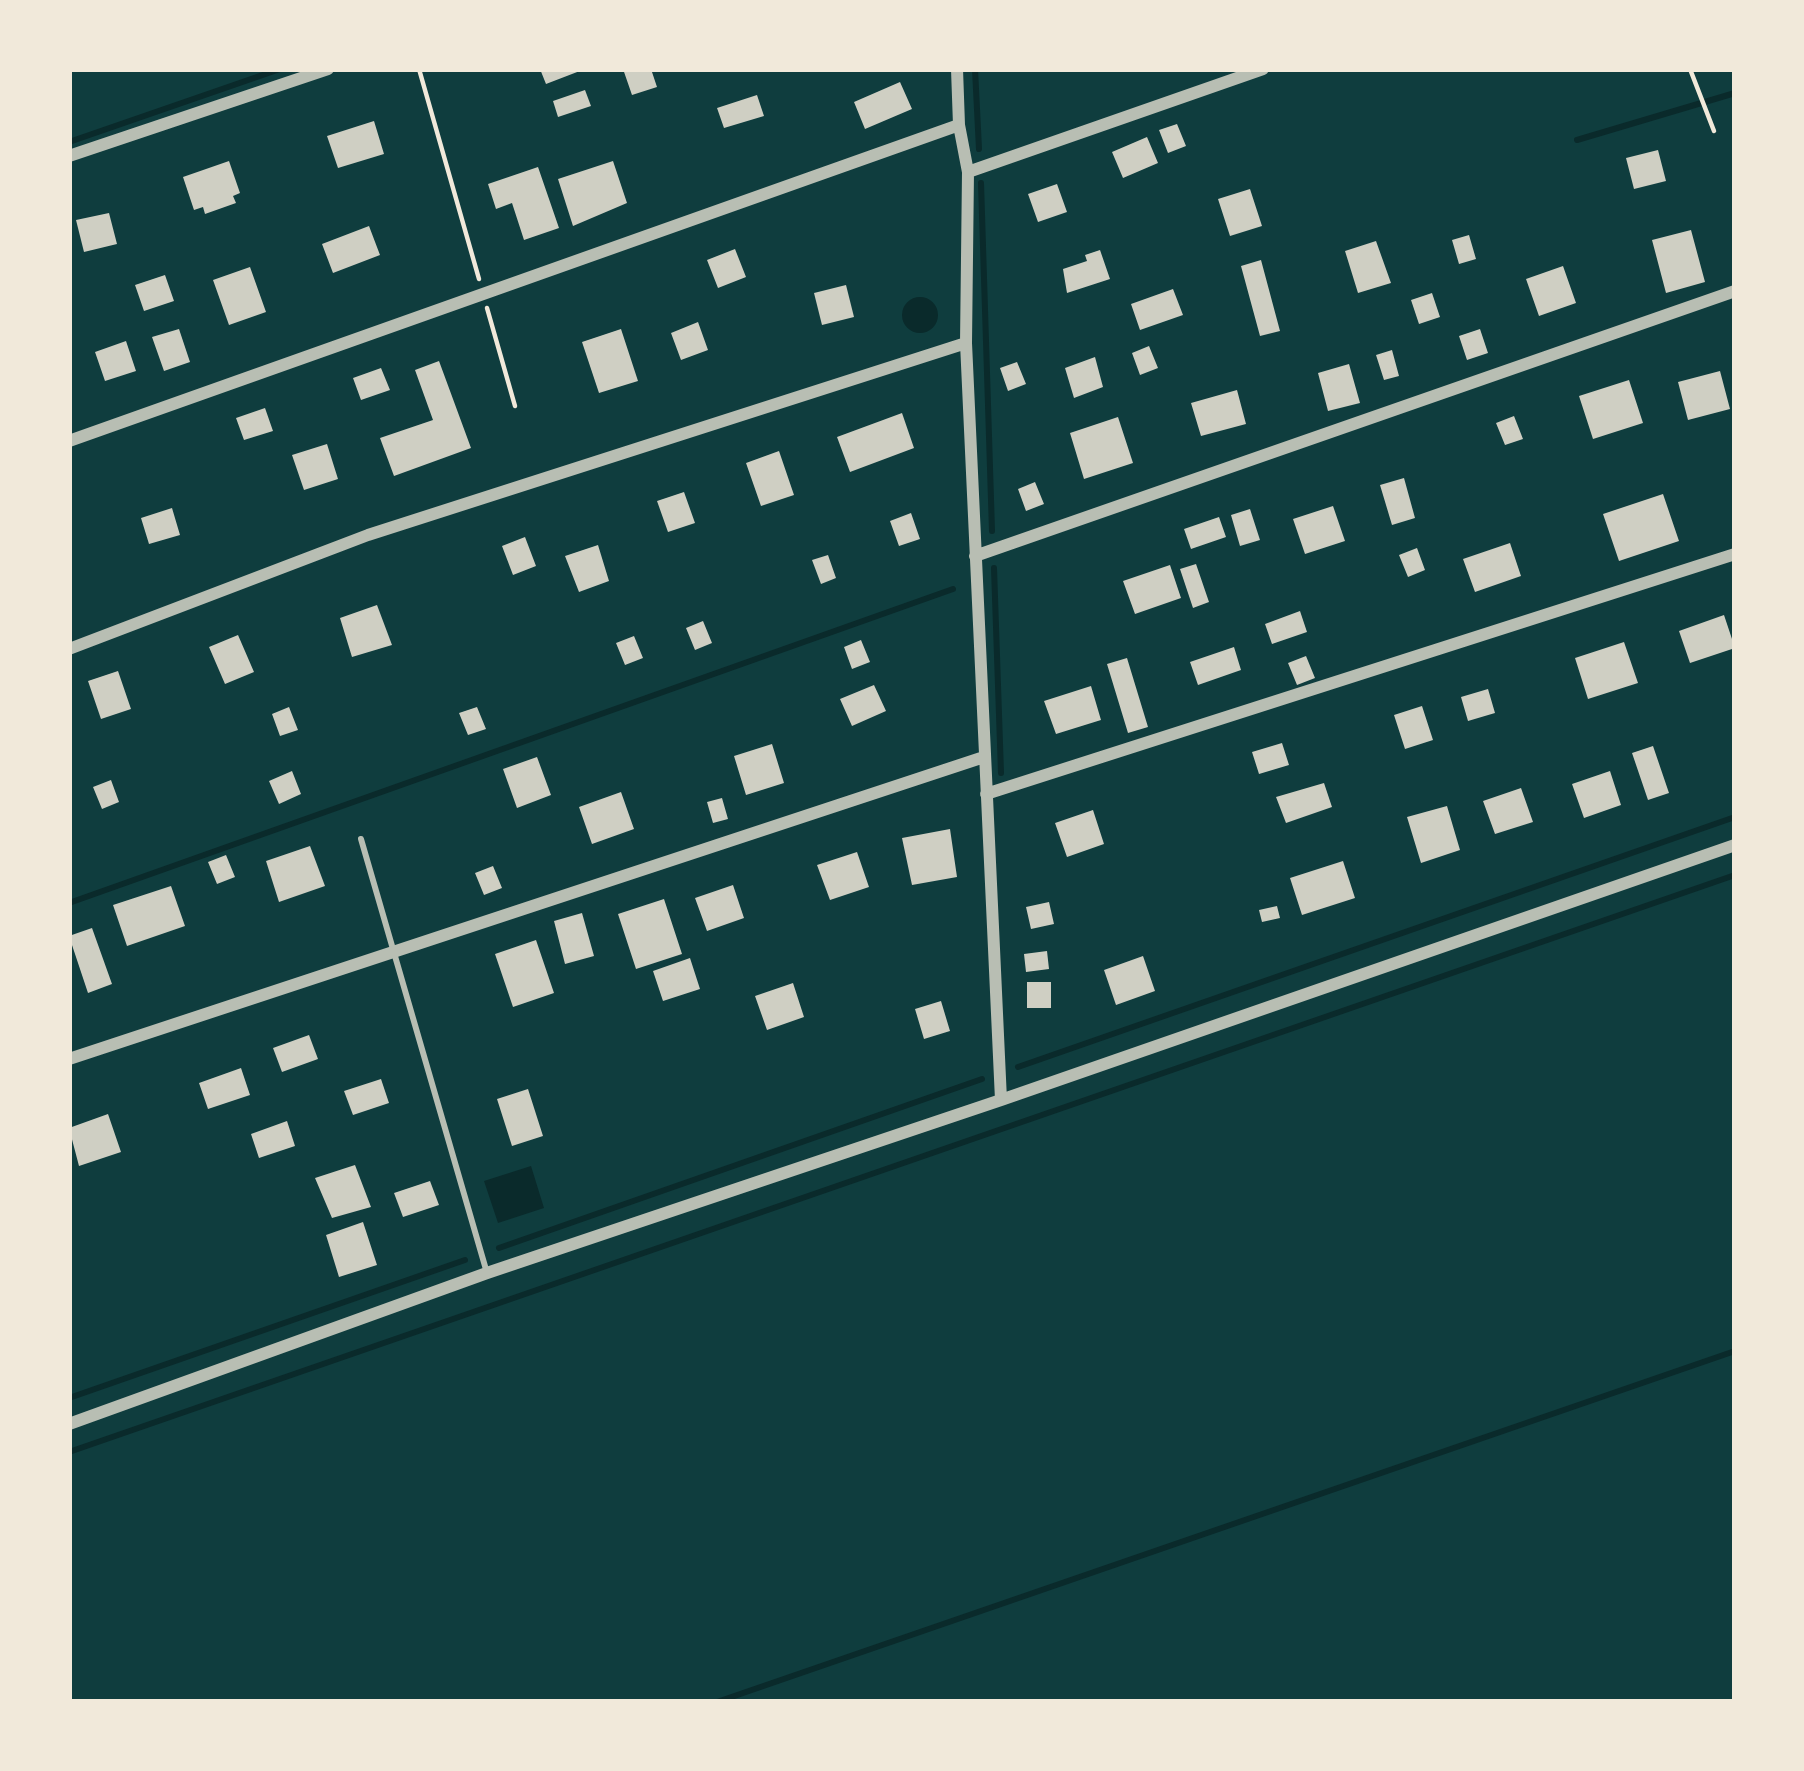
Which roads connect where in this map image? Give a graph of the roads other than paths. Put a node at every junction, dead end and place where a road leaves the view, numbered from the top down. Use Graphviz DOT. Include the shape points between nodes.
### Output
graph roads {
  1 [pos="328,69"];
  2 [pos="957,69"];
  3 [pos="1263,69"];
  4 [pos="959,125"];
  5 [pos="69,156"];
  6 [pos="968,172"];
  7 [pos="1735,291"];
  8 [pos="966,343"];
  9 [pos="69,441"];
  10 [pos="1735,554"];
  11 [pos="975,556"];
  12 [pos="69,649"];
  13 [pos="984,757"];
  14 [pos="986,794"];
  15 [pos="362,839"];
  16 [pos="1735,844"];
  17 [pos="394,952"];
  18 [pos="69,1060"];
  19 [pos="1001,1100"];
  20 [pos="488,1273"];
  21 [pos="69,1424"];
  1 -- 5 [label="street"];
  2 -- 4 [label="street"];
  3 -- 6 [label="street"];
  4 -- 6 [label="street"];
  4 -- 9 [label="street"];
  6 -- 8 [label="street"];
  7 -- 11 [label="street"];
  8 -- 11 [label="street"];
  8 -- 12 [label="street" via="368,535"];
  10 -- 14 [label="street"];
  11 -- 13 [label="street"];
  13 -- 14 [label="street"];
  13 -- 17 [label="street"];
  14 -- 19 [label="street"];
  15 -- 17 [label="lane"];
  16 -- 19 [label="street"];
  17 -- 18 [label="street"];
  17 -- 20 [label="lane"];
  19 -- 20 [label="street"];
  20 -- 21 [label="street"];
}
